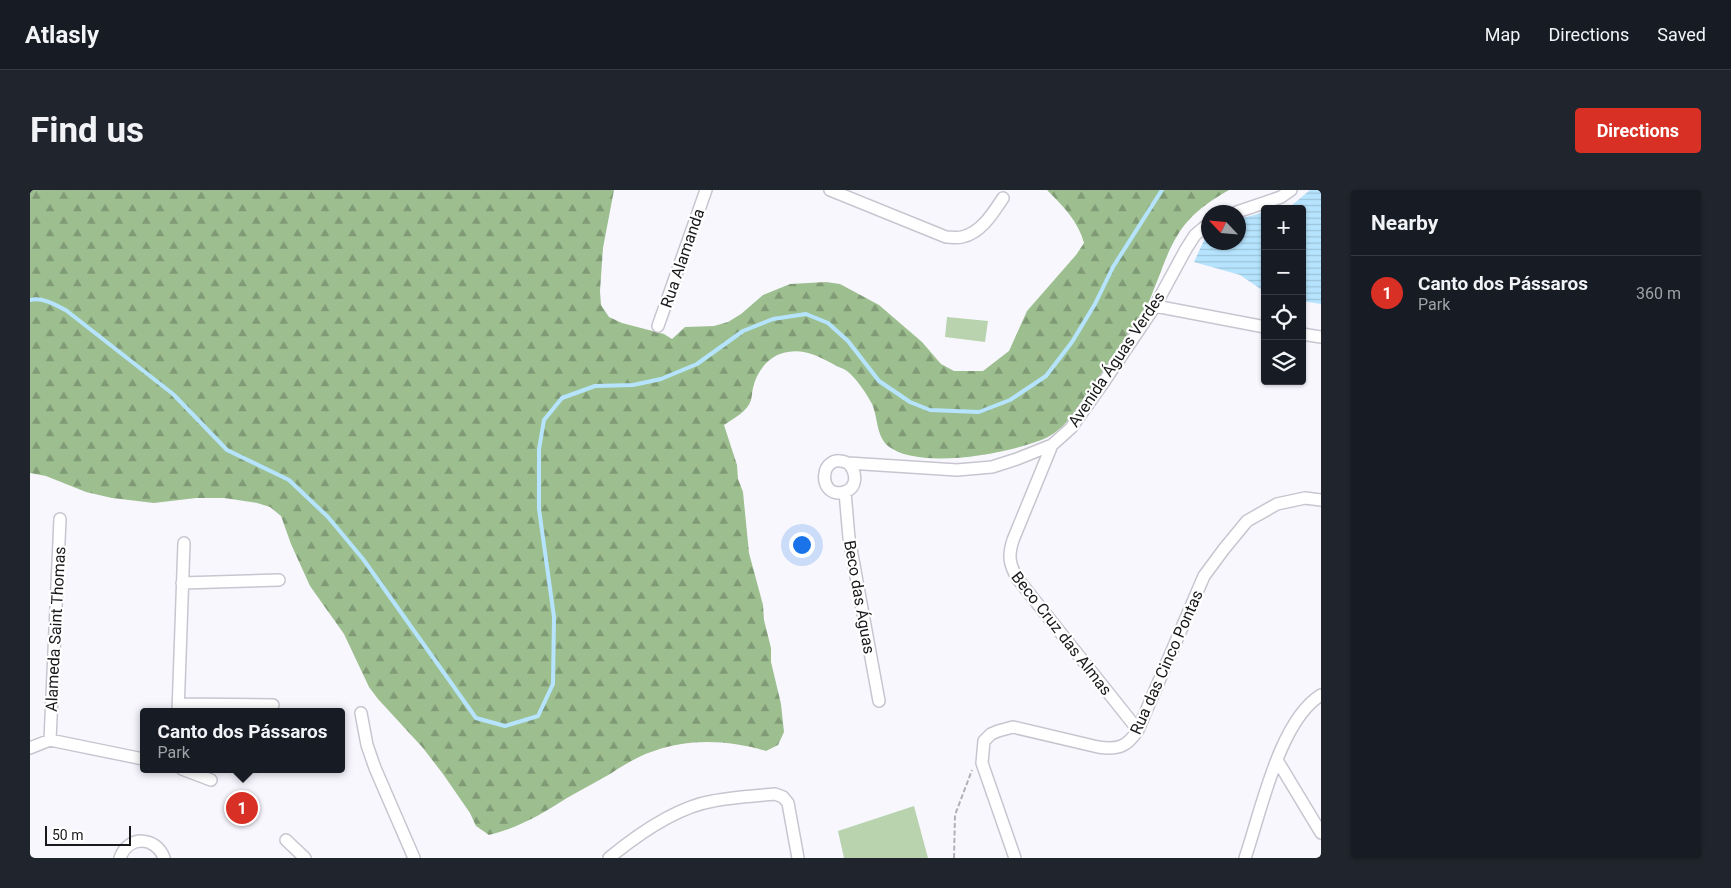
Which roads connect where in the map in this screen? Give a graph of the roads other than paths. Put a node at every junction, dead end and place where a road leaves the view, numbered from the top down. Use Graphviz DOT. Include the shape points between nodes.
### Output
graph roads {
  1 [pos="706,190"];
  2 [pos="830,190"];
  3 [pos="1291,190"];
  4 [pos="1003,198"];
  5 [pos="1246,209"];
  6 [pos="1201,230"];
  7 [pos="1155,306"];
  8 [pos="1261,325"];
  9 [pos="658,326"];
  10 [pos="1306,335"];
  11 [pos="1321,337"];
  12 [pos="1052,445"];
  13 [pos="848,463"];
  14 [pos="845,492"];
  15 [pos="1321,500"];
  16 [pos="60,520"];
  17 [pos="184,543"];
  18 [pos="280,580"];
  19 [pos="182,583"];
  20 [pos="1321,695"];
  21 [pos="879,701"];
  22 [pos="273,705"];
  23 [pos="179,708"];
  24 [pos="361,713"];
  25 [pos="1138,730"];
  26 [pos="50,740"];
  27 [pos="30,748"];
  28 [pos="140,758"];
  29 [pos="1277,760"];
  30 [pos="193,773"];
  31 [pos="211,780"];
  32 [pos="1321,833"];
  33 [pos="286,840"];
  34 [pos="120,858"];
  35 [pos="164,858"];
  36 [pos="305,858"];
  37 [pos="414,858"];
  38 [pos="608,858"];
  39 [pos="798,858"];
  40 [pos="1015,858"];
  41 [pos="1245,858"];
  1 -- 9 [label="street, Rua Alamanda"];
  2 -- 4 [label="street" via="946,237 962,237 975,231"];
  3 -- 5 [label="street" via="1281,197"];
  6 -- 7 [label="street, Avenida Águas Verdes" via="1186,248"];
  7 -- 8 [label="street"];
  7 -- 12 [label="street, Avenida Águas Verdes" via="1071,428"];
  10 -- 11 [label="street"];
  12 -- 13 [label="street, Avenida Águas Verdes" via="992,467 957,470"];
  12 -- 25 [label="street, Beco Cruz das Almas" via="1012,540 1009,554 1012,568"];
  13 -- 14 [label="street" via="856,476 853,486"];
  13 -- 14 [label="street, Avenida Águas Verdes" via="834,462 824,474 829,489"];
  14 -- 21 [label="street, Beco das Águas" via="850,546"];
  15 -- 25 [label="street, Rua das Cinco Pontas" via="1305,498 1277,504 1247,520 1204,576"];
  16 -- 26 [label="street, Alameda Saint Thomas"];
  17 -- 19 [label="street"];
  18 -- 19 [label="street"];
  19 -- 23 [label="street"];
  20 -- 29 [label="street" via="1293,724"];
  22 -- 23 [label="street"];
  24 -- 37 [label="street" via="375,768"];
  25 -- 40 [label="street, Rua das Cinco Pontas" via="1122,747 1110,749 1013,728 991,734 984,741 982,763"];
  26 -- 27 [label="street"];
  26 -- 28 [label="street"];
  29 -- 32 [label="street"];
  29 -- 41 [label="street"];
  30 -- 31 [label="street"];
  33 -- 36 [label="street"];
  34 -- 35 [label="street" via="129,845 140,841 153,844"];
  38 -- 39 [label="street" via="681,810 712,801 775,794 788,802"];
}
